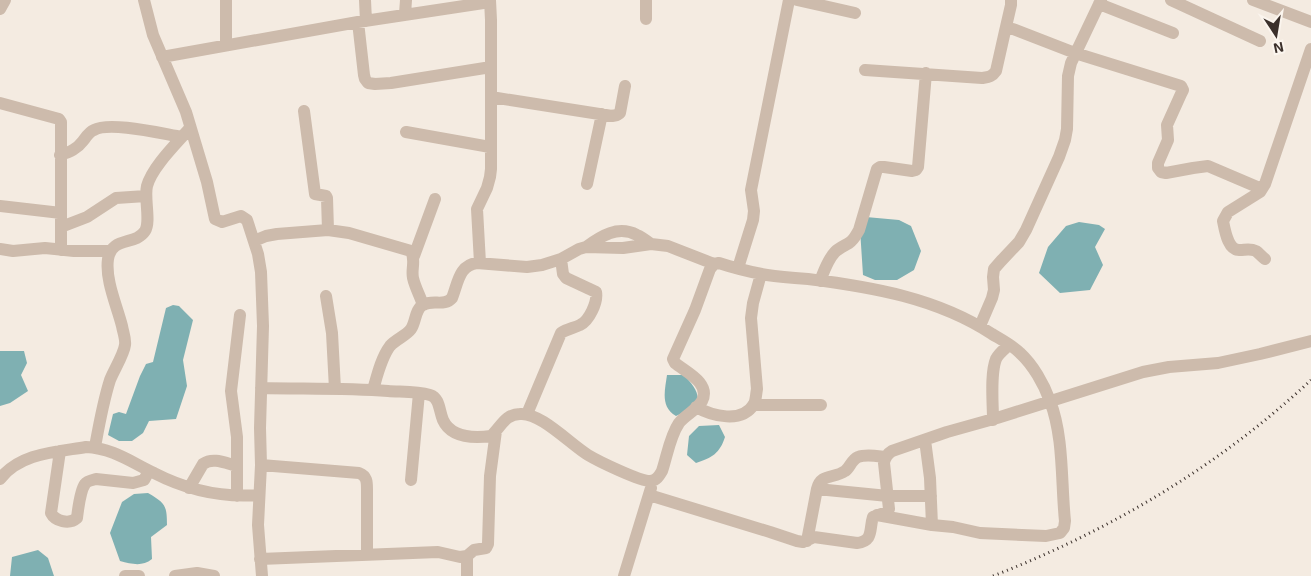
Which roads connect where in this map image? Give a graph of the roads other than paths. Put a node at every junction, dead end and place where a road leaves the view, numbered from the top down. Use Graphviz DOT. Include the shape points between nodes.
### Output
graph roads {
  1 [pos="5,0"];
  2 [pos="144,0"];
  3 [pos="226,0"];
  4 [pos="365,0"];
  5 [pos="406,0"];
  6 [pos="646,0"];
  7 [pos="789,0"];
  8 [pos="797,0"];
  9 [pos="1011,0"];
  10 [pos="1171,0"];
  11 [pos="1254,0"];
  12 [pos="490,1"];
  13 [pos="1100,2"];
  14 [pos="0,9"];
  15 [pos="856,13"];
  16 [pos="405,14"];
  17 [pos="646,19"];
  18 [pos="362,21"];
  19 [pos="1311,22"];
  20 [pos="1004,31"];
  21 [pos="1173,33"];
  22 [pos="1260,41"];
  23 [pos="226,45"];
  24 [pos="1311,49"];
  25 [pos="1075,53"];
  26 [pos="162,57"];
  27 [pos="491,67"];
  28 [pos="865,70"];
  29 [pos="926,73"];
  30 [pos="626,86"];
  31 [pos="491,97"];
  32 [pos="0,103"];
  33 [pos="304,111"];
  34 [pos="602,114"];
  35 [pos="406,132"];
  36 [pos="186,133"];
  37 [pos="490,147"];
  38 [pos="60,155"];
  39 [pos="587,184"];
  40 [pos="1262,189"];
  41 [pos="146,196"];
  42 [pos="435,199"];
  43 [pos="0,206"];
  44 [pos="61,213"];
  45 [pos="61,227"];
  46 [pos="328,230"];
  47 [pos="260,239"];
  48 [pos="0,249"];
  49 [pos="61,250"];
  50 [pos="110,251"];
  51 [pos="414,256"];
  52 [pos="561,259"];
  53 [pos="1265,259"];
  54 [pos="480,263"];
  55 [pos="714,264"];
  56 [pos="738,268"];
  57 [pos="761,274"];
  58 [pos="820,281"];
  59 [pos="326,296"];
  60 [pos="423,305"];
  61 [pos="240,315"];
  62 [pos="980,326"];
  63 [pos="1311,341"];
  64 [pos="1009,344"];
  65 [pos="261,388"];
  66 [pos="335,389"];
  67 [pos="373,390"];
  68 [pos="418,393"];
  69 [pos="1050,401"];
  70 [pos="753,405"];
  71 [pos="821,405"];
  72 [pos="696,407"];
  73 [pos="527,414"];
  74 [pos="993,420"];
  75 [pos="496,431"];
  76 [pos="925,440"];
  77 [pos="94,447"];
  78 [pos="60,451"];
  79 [pos="885,457"];
  80 [pos="261,465"];
  81 [pos="237,466"];
  82 [pos="149,471"];
  83 [pos="0,479"];
  84 [pos="411,480"];
  85 [pos="653,481"];
  86 [pos="189,488"];
  87 [pos="817,489"];
  88 [pos="649,495"];
  89 [pos="248,496"];
  90 [pos="888,496"];
  91 [pos="931,496"];
  92 [pos="878,515"];
  93 [pos="932,525"];
  94 [pos="807,541"];
  95 [pos="367,555"];
  96 [pos="466,556"];
  97 [pos="260,559"];
  98 [pos="125,576"];
  99 [pos="139,576"];
  100 [pos="175,576"];
  101 [pos="214,576"];
  102 [pos="262,576"];
  103 [pos="467,576"];
  104 [pos="624,576"];
  1 -- 14 [label="street"];
  2 -- 26 [label="street"];
  3 -- 23 [label="street"];
  4 -- 18 [label="street"];
  5 -- 16 [label="street"];
  6 -- 17 [label="street"];
  7 -- 56 [label="street" via="751,190 753,220"];
  8 -- 15 [label="street"];
  9 -- 20 [label="street"];
  10 -- 22 [label="street"];
  11 -- 19 [label="street"];
  12 -- 16 [label="street"];
  12 -- 27 [label="street"];
  13 -- 21 [label="street"];
  13 -- 25 [label="street"];
  16 -- 18 [label="street"];
  18 -- 23 [label="street"];
  18 -- 27 [label="street" via="364,74 368,83 391,83"];
  20 -- 25 [label="street" via="1013,29"];
  20 -- 29 [label="street" via="994,75 982,78"];
  23 -- 26 [label="street"];
  24 -- 40 [label="street"];
  25 -- 40 [label="street" via="1181,86 1183,90 1167,125 1168,140 1158,163 1161,172 1208,166"];
  25 -- 62 [label="street" via="1068,76 1067,129 1060,157 1019,242 994,269 994,290"];
  26 -- 36 [label="street" via="186,112"];
  27 -- 31 [label="street"];
  28 -- 29 [label="street"];
  29 -- 58 [label="street" via="918,167 912,171 884,166 876,169 859,230 855,238 833,254"];
  30 -- 34 [label="street" via="620,113 612,116"];
  31 -- 34 [label="street"];
  31 -- 37 [label="street"];
  32 -- 38 [label="street" via="59,119 62,122"];
  33 -- 46 [label="street" via="315,194 328,198"];
  34 -- 39 [label="street"];
  35 -- 37 [label="street"];
  36 -- 38 [label="street" via="99,128 90,132 78,148"];
  36 -- 41 [label="street" via="151,176"];
  36 -- 47 [label="street" via="207,182 215,219 222,222 241,216"];
  37 -- 54 [label="street" via="490,177 477,209"];
  38 -- 44 [label="street"];
  40 -- 53 [label="street" via="1228,212 1223,222 1233,249 1256,251"];
  41 -- 45 [label="street" via="116,198 87,217"];
  41 -- 50 [label="street" via="148,224 145,231"];
  42 -- 51 [label="street"];
  43 -- 44 [label="street"];
  44 -- 45 [label="street"];
  45 -- 49 [label="street"];
  46 -- 47 [label="street" via="278,234"];
  46 -- 51 [label="street" via="411,251"];
  47 -- 65 [label="street"];
  48 -- 49 [label="street"];
  49 -- 50 [label="street"];
  50 -- 77 [label="street" via="108,271 125,345 110,380"];
  51 -- 60 [label="street" via="412,275"];
  52 -- 54 [label="street" via="527,267"];
  52 -- 55 [label="street" via="586,247 624,248 651,244 668,246"];
  52 -- 73 [label="street" via="566,278 596,292 597,301 581,325 561,333"];
  54 -- 60 [label="street" via="466,266 449,301"];
  55 -- 56 [label="street"];
  55 -- 72 [label="street" via="673,359 702,386 702,401"];
  56 -- 57 [label="street"];
  57 -- 58 [label="street"];
  57 -- 70 [label="street" via="751,318 757,389"];
  58 -- 62 [label="street" via="911,298 943,308"];
  59 -- 66 [label="street"];
  60 -- 67 [label="street" via="412,328 395,341 384,356"];
  61 -- 81 [label="street" via="231,391"];
  62 -- 64 [label="street"];
  63 -- 69 [label="street" via="1231,361 1144,372"];
  64 -- 69 [label="street" via="1028,361"];
  64 -- 74 [label="street" via="996,358"];
  65 -- 66 [label="street"];
  65 -- 80 [label="street"];
  66 -- 67 [label="street"];
  67 -- 68 [label="street"];
  68 -- 75 [label="street" via="437,400 444,422 452,431 484,436 491,436"];
  68 -- 84 [label="street"];
  69 -- 74 [label="street"];
  69 -- 93 [label="street" via="1061,458 1066,521 1060,534 980,533"];
  70 -- 71 [label="street"];
  70 -- 72 [label="street" via="744,414 736,416 713,415"];
  72 -- 85 [label="street" via="680,422 662,471"];
  73 -- 75 [label="street" via="510,415"];
  73 -- 85 [label="street" via="596,460"];
  74 -- 76 [label="street"];
  75 -- 96 [label="street" via="490,476 488,544 486,548 474,550"];
  76 -- 79 [label="street" via="892,451"];
  76 -- 91 [label="street"];
  77 -- 78 [label="street"];
  77 -- 82 [label="street" via="112,452"];
  78 -- 82 [label="street" via="51,513 54,518 66,522 76,518 85,483 96,479 134,483 144,480"];
  78 -- 83 [label="street" via="16,463"];
  79 -- 87 [label="street" via="866,455 855,458 843,473 822,479"];
  79 -- 90 [label="street"];
  80 -- 89 [label="street"];
  80 -- 95 [label="street" via="364,475 367,481"];
  81 -- 86 [label="street" via="206,461"];
  81 -- 89 [label="street"];
  82 -- 86 [label="street"];
  85 -- 88 [label="street"];
  86 -- 89 [label="street"];
  87 -- 90 [label="street"];
  87 -- 94 [label="street"];
  88 -- 94 [label="street" via="797,542"];
  88 -- 104 [label="street"];
  89 -- 97 [label="street" via="258,525"];
  90 -- 91 [label="street"];
  90 -- 92 [label="street" via="889,509"];
  91 -- 93 [label="street"];
  92 -- 93 [label="street"];
  92 -- 94 [label="street" via="873,517 870,535 862,542 814,537"];
  95 -- 96 [label="street" via="438,552"];
  95 -- 97 [label="street"];
  96 -- 103 [label="street"];
  97 -- 102 [label="street"];
  98 -- 99 [label="street"];
  100 -- 101 [label="street" via="197,573"];
}
